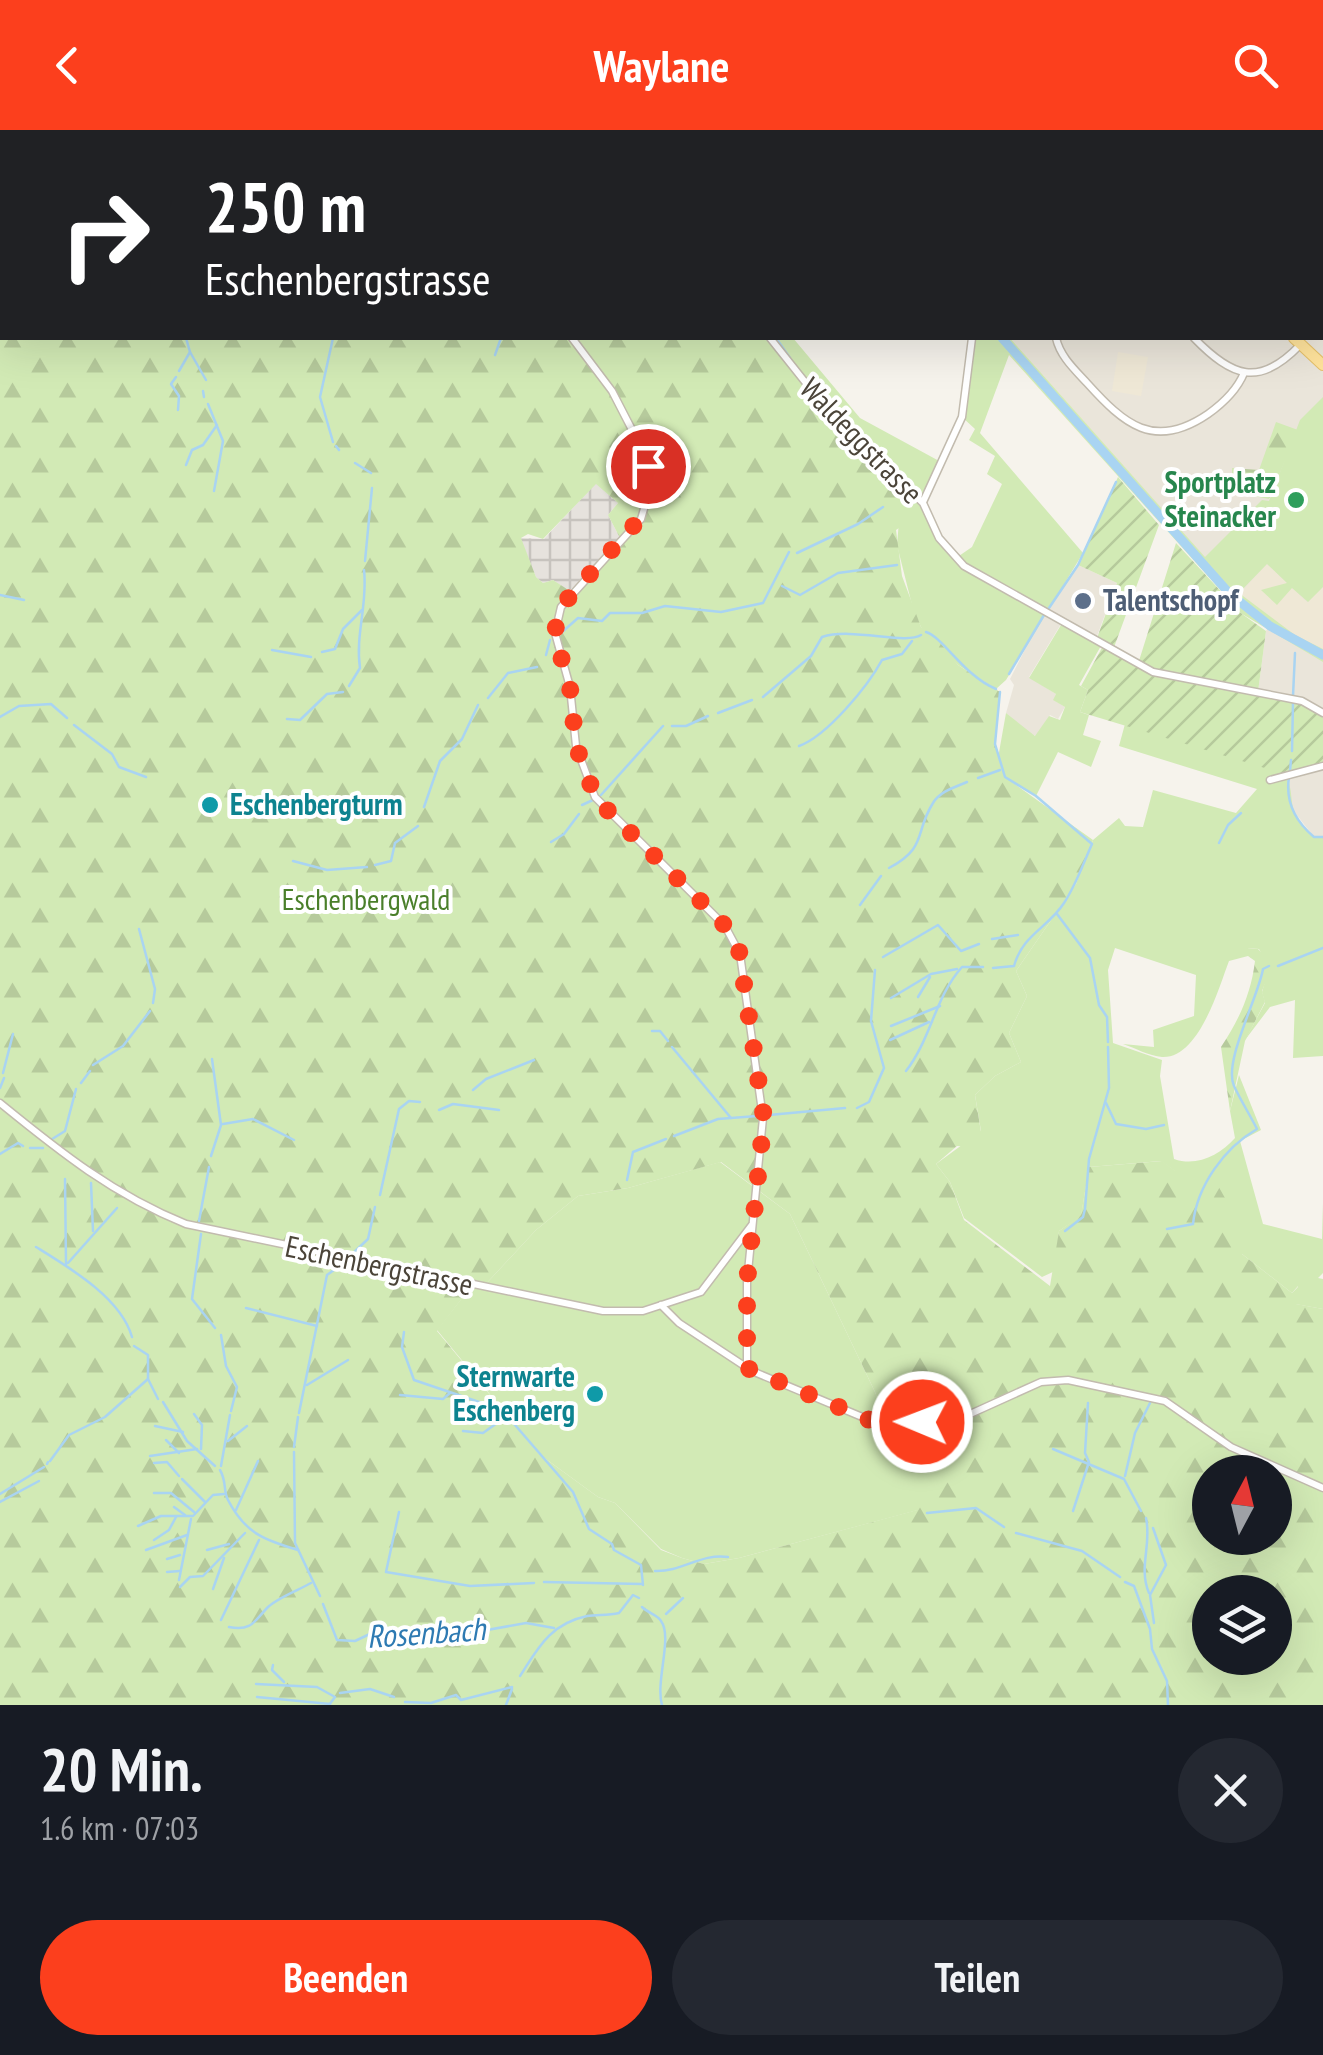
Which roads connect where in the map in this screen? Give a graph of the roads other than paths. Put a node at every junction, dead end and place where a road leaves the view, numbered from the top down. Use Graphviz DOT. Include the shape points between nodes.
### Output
graph roads {
  1 [pos="574,340"];
  2 [pos="772,340"];
  3 [pos="972,340"];
  4 [pos="1057,340"];
  5 [pos="1196,340"];
  6 [pos="1302,341"];
  7 [pos="1323,365"];
  8 [pos="1244,373"];
  9 [pos="923,503"];
  10 [pos="1323,713"];
  11 [pos="1323,766"];
  12 [pos="1270,780"];
  13 [pos="0,1103"];
  14 [pos="753,1219"];
  15 [pos="662,1306"];
  16 [pos="747,1368"];
  17 [pos="1323,1488"];
  1 -- 14 [label="street, Eschenbergstrasse" via="612,391 644,453 651,485 638,523 557,614 554,633 570,687 576,746 598,802 722,922 739,950 764,1118"];
  2 -- 9 [label="street, Waldeggstrasse" via="837,420"];
  3 -- 9 [label="street" via="962,417"];
  4 -- 8 [label="street" via="1118,416 1146,430 1165,432 1198,420 1219,406"];
  5 -- 8 [label="street"];
  6 -- 7 [label="main road"];
  6 -- 8 [label="street" via="1279,364"];
  9 -- 10 [label="street, Waldeggstrasse" via="961,564 1138,664 1302,700"];
  11 -- 12 [label="street"];
  13 -- 15 [label="street, Eschenbergstrasse" via="77,1166 138,1205 186,1224 603,1311"];
  14 -- 15 [label="street, Eschenbergstrasse" via="702,1292"];
  14 -- 16 [label="street, Eschenbergstrasse"];
  15 -- 16 [label="street"];
  16 -- 17 [label="street" via="886,1425 973,1414 1054,1378 1161,1400 1231,1447"];
}
